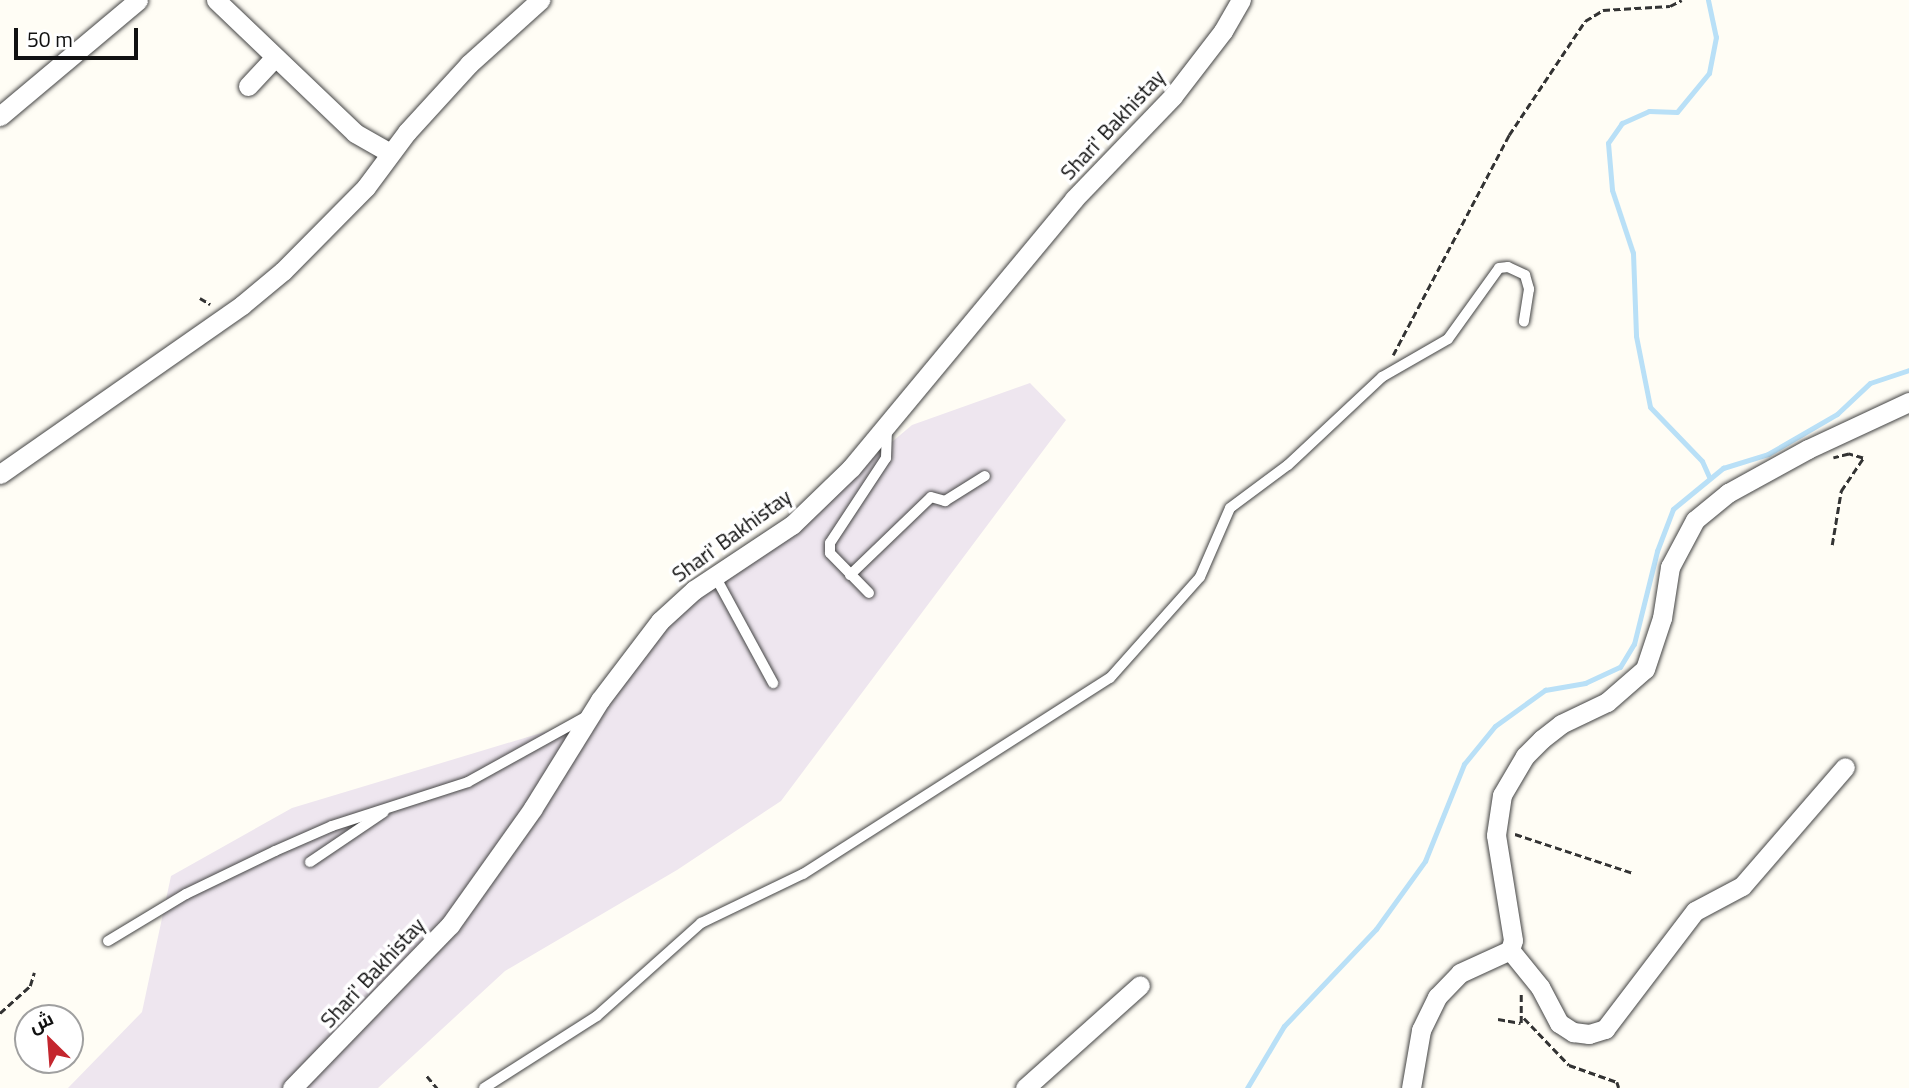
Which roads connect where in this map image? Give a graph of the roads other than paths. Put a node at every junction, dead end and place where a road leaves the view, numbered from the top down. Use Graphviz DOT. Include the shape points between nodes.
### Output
graph roads {
  1 [pos="138,0"];
  2 [pos="216,0"];
  3 [pos="540,0"];
  4 [pos="1241,0"];
  5 [pos="274,58"];
  6 [pos="248,86"];
  7 [pos="0,116"];
  8 [pos="390,153"];
  9 [pos="1524,322"];
  10 [pos="1909,402"];
  11 [pos="887,425"];
  12 [pos="0,474"];
  13 [pos="985,476"];
  14 [pos="850,575"];
  15 [pos="715,576"];
  16 [pos="869,593"];
  17 [pos="773,683"];
  18 [pos="590,714"];
  19 [pos="1845,767"];
  20 [pos="396,804"];
  21 [pos="310,862"];
  22 [pos="108,941"];
  23 [pos="1510,950"];
  24 [pos="1140,985"];
  25 [pos="292,1088"];
  26 [pos="484,1088"];
  27 [pos="1025,1088"];
  28 [pos="1411,1088"];
  1 -- 7 [label="street"];
  2 -- 5 [label="street"];
  3 -- 8 [label="street" via="469,64"];
  4 -- 11 [label="street, Shari' Bakhistay" via="1173,96 1074,199"];
  5 -- 6 [label="street"];
  5 -- 8 [label="street" via="355,133"];
  8 -- 12 [label="street" via="337,218 253,297"];
  9 -- 26 [label="lane" via="1529,289 1525,275 1499,268 1448,339 1382,377 1288,465 1230,508 1200,577 1110,678 803,874 701,923 597,1016"];
  10 -- 23 [label="street" via="1728,493 1695,520 1670,567 1662,618 1645,669 1629,687 1561,724 1525,755 1502,795 1496,835 1513,940"];
  11 -- 14 [label="lane" via="887,458 830,543 830,553"];
  11 -- 15 [label="street, Shari' Bakhistay" via="851,468 792,525"];
  13 -- 14 [label="lane" via="945,501 931,497"];
  14 -- 16 [label="lane"];
  15 -- 17 [label="lane"];
  15 -- 18 [label="street, Shari' Bakhistay" via="660,621"];
  18 -- 20 [label="lane" via="468,782"];
  18 -- 25 [label="street, Shari' Bakhistay" via="533,808 450,925"];
  19 -- 23 [label="street" via="1742,886 1695,911 1605,1029 1573,1032 1559,1023 1540,988"];
  20 -- 21 [label="lane"];
  20 -- 22 [label="lane" via="275,850 186,894"];
  23 -- 28 [label="street" via="1460,973 1437,998 1421,1030"];
  24 -- 27 [label="street"];
}
